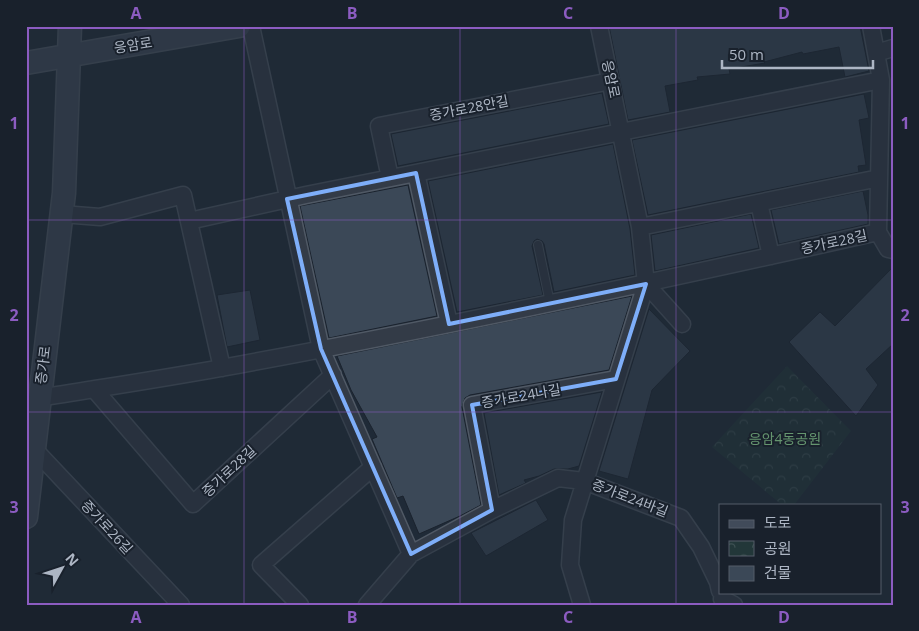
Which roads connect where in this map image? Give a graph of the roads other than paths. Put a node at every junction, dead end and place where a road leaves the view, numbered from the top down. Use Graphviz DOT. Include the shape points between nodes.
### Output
graph roads {
  1 [pos="70,26"];
  2 [pos="239,26"];
  3 [pos="251,26"];
  4 [pos="599,26"];
  5 [pos="871,26"];
  6 [pos="893,48"];
  7 [pos="876,52"];
  8 [pos="69,55"];
  9 [pos="26,62"];
  10 [pos="880,80"];
  11 [pos="611,81"];
  12 [pos="622,132"];
  13 [pos="416,173"];
  14 [pos="390,178"];
  15 [pos="878,178"];
  16 [pos="287,199"];
  17 [pos="759,203"];
  18 [pos="62,214"];
  19 [pos="190,221"];
  20 [pos="640,227"];
  21 [pos="878,232"];
  22 [pos="538,245"];
  23 [pos="893,250"];
  24 [pos="771,256"];
  25 [pos="646,284"];
  26 [pos="550,303"];
  27 [pos="449,324"];
  28 [pos="682,324"];
  29 [pos="321,349"];
  30 [pos="222,368"];
  31 [pos="333,375"];
  32 [pos="616,379"];
  33 [pos="94,389"];
  34 [pos="39,398"];
  35 [pos="30,447"];
  36 [pos="373,467"];
  37 [pos="584,480"];
  38 [pos="492,510"];
  39 [pos="26,517"];
  40 [pos="411,554"];
  41 [pos="719,585"];
  42 [pos="181,605"];
  43 [pos="300,605"];
  44 [pos="367,605"];
  45 [pos="582,605"];
  1 -- 8 [label="main road, 증가로"];
  2 -- 8 [label="main road, 응암로"];
  3 -- 16 [label="street"];
  4 -- 11 [label="street, 응암로"];
  5 -- 7 [label="street, 증가로28길"];
  6 -- 7 [label="street"];
  7 -- 10 [label="street, 증가로28길"];
  8 -- 9 [label="main road, 응암로"];
  8 -- 18 [label="main road, 증가로"];
  10 -- 12 [label="street"];
  10 -- 15 [label="street, 증가로28길"];
  11 -- 12 [label="street, 응암로"];
  11 -- 14 [label="street, 증가로28안길" via="379,126"];
  12 -- 13 [label="street"];
  12 -- 20 [label="street"];
  13 -- 14 [label="street"];
  13 -- 27 [label="street"];
  14 -- 16 [label="street"];
  15 -- 17 [label="street"];
  15 -- 21 [label="street, 증가로28길"];
  16 -- 19 [label="street"];
  16 -- 29 [label="street"];
  17 -- 20 [label="street"];
  17 -- 24 [label="street"];
  18 -- 19 [label="street" via="100,217 183,195"];
  18 -- 34 [label="main road, 증가로"];
  19 -- 30 [label="street"];
  20 -- 25 [label="street"];
  21 -- 23 [label="street" via="888,249"];
  21 -- 24 [label="street, 증가로28길"];
  22 -- 26 [label="lane"];
  24 -- 25 [label="street, 증가로28길"];
  25 -- 26 [label="street, 증가로28길"];
  25 -- 28 [label="street"];
  25 -- 32 [label="street"];
  26 -- 27 [label="street, 증가로28길"];
  27 -- 29 [label="street, 증가로28길"];
  29 -- 30 [label="street, 증가로28길"];
  29 -- 31 [label="street"];
  30 -- 33 [label="street, 증가로28길"];
  31 -- 33 [label="street, 증가로28길" via="193,504"];
  31 -- 36 [label="street"];
  32 -- 37 [label="street"];
  32 -- 38 [label="street, 증가로24나길" via="472,405"];
  33 -- 34 [label="street, 증가로28길"];
  34 -- 35 [label="main road, 증가로"];
  35 -- 39 [label="main road, 증가로"];
  35 -- 42 [label="street, 증가로26길"];
  36 -- 40 [label="street"];
  36 -- 43 [label="street" via="261,565"];
  37 -- 38 [label="street" via="558,478"];
  37 -- 41 [label="street, 증가로24바길" via="681,518 701,547"];
  37 -- 45 [label="street" via="573,520 570,566"];
  38 -- 40 [label="street"];
  40 -- 44 [label="street"];
}
